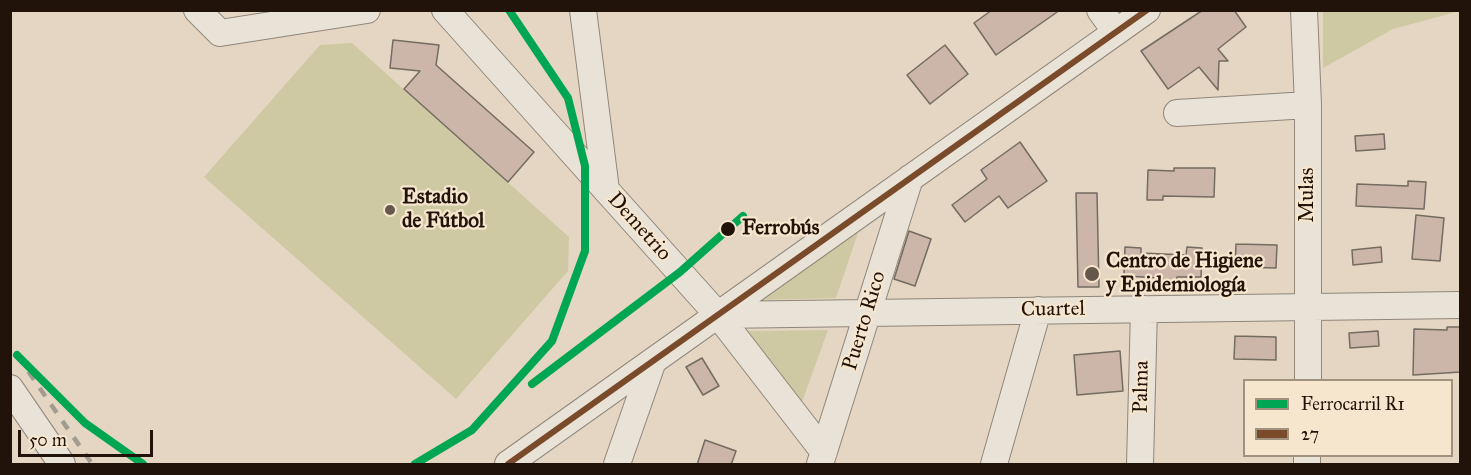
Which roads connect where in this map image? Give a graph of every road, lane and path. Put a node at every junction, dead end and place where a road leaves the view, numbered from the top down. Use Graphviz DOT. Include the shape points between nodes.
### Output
graph roads {
  1 [pos="197,10"];
  2 [pos="367,10"];
  3 [pos="445,10"];
  4 [pos="583,10"];
  5 [pos="1100,10"];
  6 [pos="1146,10"];
  7 [pos="1304,10"];
  8 [pos="1116,32"];
  9 [pos="1308,105"];
  10 [pos="1177,113"];
  11 [pos="910,178"];
  12 [pos="606,190"];
  13 [pos="1461,305"];
  14 [pos="1308,307"];
  15 [pos="1144,309"];
  16 [pos="1038,310"];
  17 [pos="868,313"];
  18 [pos="718,315"];
  19 [pos="653,361"];
  20 [pos="1308,379"];
  21 [pos="10,388"];
  22 [pos="19,415"];
  23 [pos="822,458"];
  24 [pos="62,465"];
  25 [pos="508,465"];
  26 [pos="617,465"];
  27 [pos="994,465"];
  28 [pos="1140,465"];
  1 -- 2 [label="street" via="220,33"];
  3 -- 12 [label="street, Demetrio"];
  4 -- 12 [label="street"];
  5 -- 8 [label="street"];
  6 -- 8 [label="street"];
  7 -- 9 [label="street, Mulas"];
  8 -- 11 [label="street"];
  9 -- 10 [label="street"];
  9 -- 14 [label="street, Mulas"];
  11 -- 17 [label="street, Puerto Rico"];
  11 -- 18 [label="street"];
  12 -- 18 [label="street, Demetrio"];
  13 -- 14 [label="street, Cuartel"];
  14 -- 15 [label="street, Cuartel"];
  14 -- 20 [label="street, Mulas"];
  15 -- 16 [label="street, Cuartel"];
  15 -- 28 [label="street, Palma"];
  16 -- 17 [label="street, Cuartel"];
  16 -- 27 [label="street"];
  17 -- 18 [label="street, Cuartel"];
  17 -- 23 [label="street, Puerto Rico"];
  18 -- 19 [label="street"];
  18 -- 23 [label="street, Demetrio"];
  19 -- 25 [label="street"];
  19 -- 26 [label="street"];
  21 -- 22 [label="street"];
  22 -- 24 [label="street"];
}
